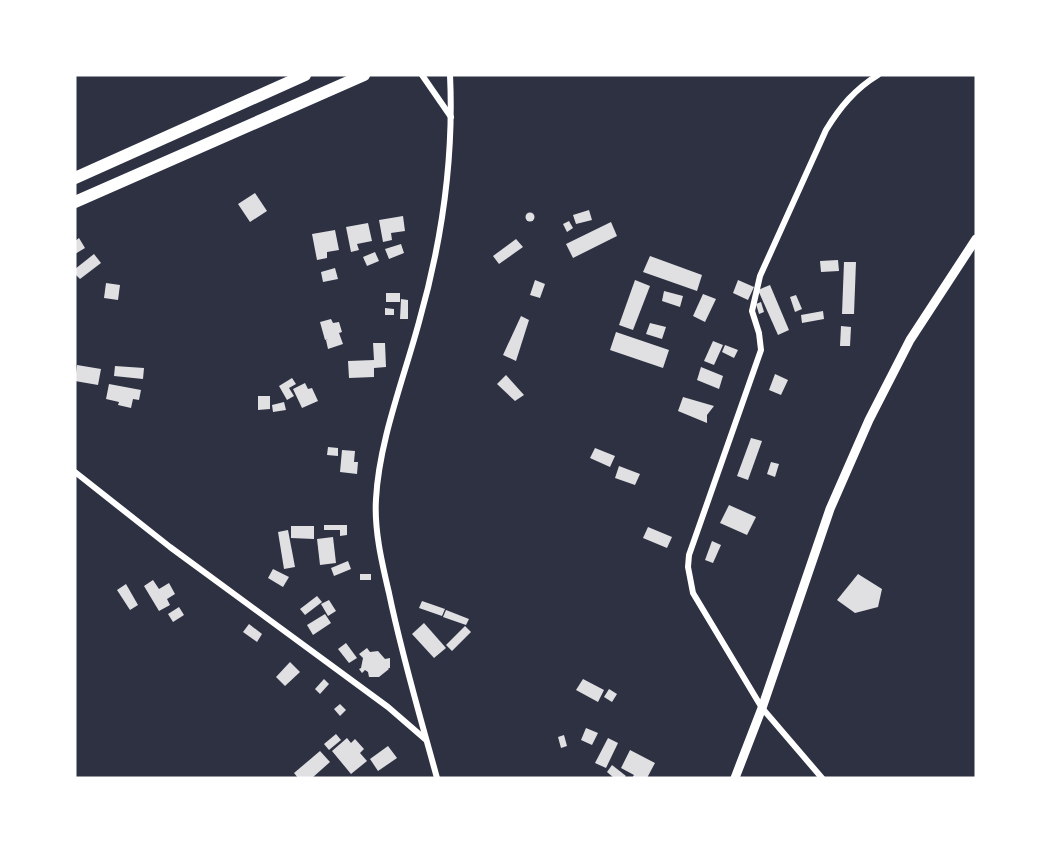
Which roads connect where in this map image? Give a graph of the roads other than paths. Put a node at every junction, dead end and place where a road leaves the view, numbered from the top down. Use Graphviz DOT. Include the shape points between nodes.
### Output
graph roads {
  1 [pos="305,75"];
  2 [pos="364,75"];
  3 [pos="422,75"];
  4 [pos="450,75"];
  5 [pos="878,75"];
  6 [pos="452,118"];
  7 [pos="75,178"];
  8 [pos="75,202"];
  9 [pos="976,239"];
  10 [pos="75,472"];
  11 [pos="762,708"];
  12 [pos="427,740"];
  13 [pos="437,778"];
  14 [pos="735,778"];
  15 [pos="822,778"];
  1 -- 7 [label="highway"];
  2 -- 8 [label="highway"];
  3 -- 6 [label="street"];
  4 -- 6 [label="street"];
  5 -- 11 [label="street" via="851,94 838,109 760,276 752,311 761,351 689,555 693,593"];
  6 -- 12 [label="street" via="440,237 394,411 376,502 390,602"];
  9 -- 11 [label="main road" via="909,340 870,420 830,509"];
  10 -- 12 [label="street" via="170,547 381,701"];
  11 -- 14 [label="main road"];
  11 -- 15 [label="street"];
  12 -- 13 [label="street"];
}
